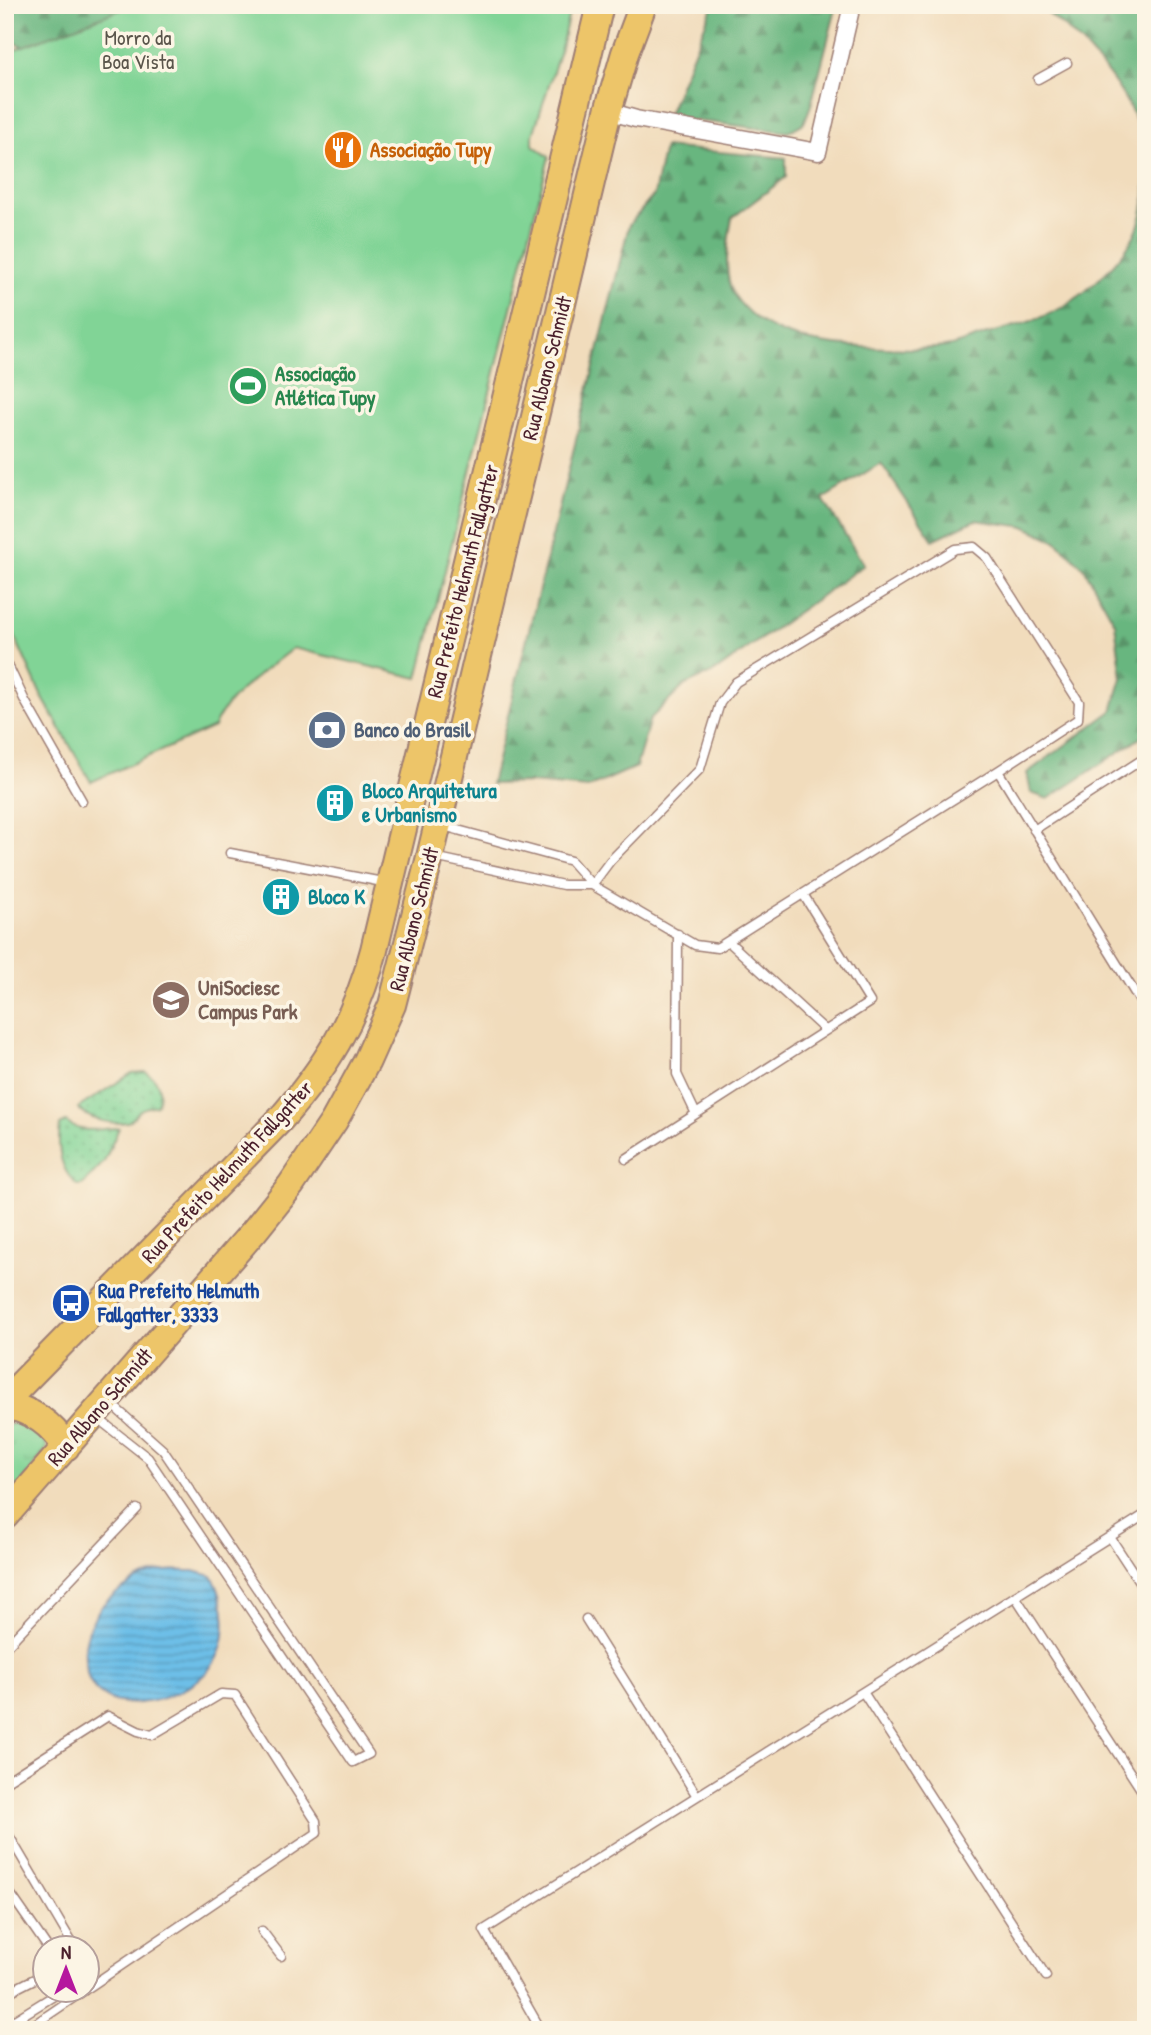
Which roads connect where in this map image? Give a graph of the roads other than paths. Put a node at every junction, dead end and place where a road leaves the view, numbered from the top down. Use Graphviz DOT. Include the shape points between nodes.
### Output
graph roads {
  1 [pos="600,5"];
  2 [pos="643,5"];
  3 [pos="852,5"];
  4 [pos="1067,63"];
  5 [pos="1038,79"];
  6 [pos="608,111"];
  7 [pos="5,659"];
  8 [pos="1146,757"];
  9 [pos="998,771"];
  10 [pos="82,802"];
  11 [pos="438,825"];
  12 [pos="1034,830"];
  13 [pos="230,853"];
  14 [pos="430,857"];
  15 [pos="390,883"];
  16 [pos="592,885"];
  17 [pos="803,894"];
  18 [pos="678,934"];
  19 [pos="728,941"];
  20 [pos="1146,1011"];
  21 [pos="825,1030"];
  22 [pos="696,1114"];
  23 [pos="625,1159"];
  24 [pos="5,1403"];
  25 [pos="100,1407"];
  26 [pos="66,1447"];
  27 [pos="137,1509"];
  28 [pos="1146,1514"];
  29 [pos="5,1516"];
  30 [pos="1110,1537"];
  31 [pos="1146,1592"];
  32 [pos="1015,1596"];
  33 [pos="586,1619"];
  34 [pos="5,1648"];
  35 [pos="863,1692"];
  36 [pos="5,1782"];
  37 [pos="697,1796"];
  38 [pos="1146,1797"];
  39 [pos="5,1829"];
  40 [pos="5,1886"];
  41 [pos="262,1931"];
  42 [pos="38,1934"];
  43 [pos="67,1934"];
  44 [pos="281,1956"];
  45 [pos="1046,1976"];
  46 [pos="102,1978"];
  47 [pos="32,1980"];
  48 [pos="5,1994"];
  49 [pos="40,2004"];
  50 [pos="64,2004"];
  51 [pos="5,2026"];
  52 [pos="26,2030"];
  53 [pos="541,2030"];
  1 -- 15 [label="main road, Rua Prefeito Helmuth Fallgatter"];
  2 -- 6 [label="main road, Rua Albano Schmidt"];
  3 -- 6 [label="street" via="818,152"];
  4 -- 5 [label="lane"];
  6 -- 11 [label="main road, Rua Albano Schmidt"];
  7 -- 10 [label="lane"];
  8 -- 12 [label="lane"];
  9 -- 12 [label="lane"];
  9 -- 16 [label="lane" via="1078,719 1079,702 987,558 974,547 955,549 736,682 720,703 700,769"];
  9 -- 17 [label="lane"];
  11 -- 14 [label="main road, Rua Albano Schmidt"];
  11 -- 16 [label="lane" via="571,862"];
  12 -- 20 [label="lane"];
  13 -- 15 [label="lane"];
  14 -- 16 [label="lane" via="562,885"];
  14 -- 25 [label="main road, Rua Albano Schmidt" via="392,1005 334,1121 262,1222"];
  15 -- 24 [label="main road, Rua Prefeito Helmuth Fallgatter" via="363,989 320,1072 279,1121"];
  16 -- 18 [label="lane"];
  17 -- 19 [label="lane"];
  17 -- 21 [label="lane" via="870,1002"];
  18 -- 19 [label="lane" via="695,945 717,948"];
  18 -- 22 [label="lane" via="677,1074"];
  19 -- 21 [label="lane"];
  21 -- 22 [label="lane"];
  22 -- 23 [label="lane"];
  24 -- 26 [label="main road" via="38,1418"];
  25 -- 25 [label="lane" via="148,1458 353,1762 369,1754 163,1450"];
  25 -- 26 [label="main road, Rua Albano Schmidt"];
  26 -- 29 [label="main road, Rua Albano Schmidt"];
  27 -- 34 [label="lane"];
  28 -- 30 [label="lane"];
  30 -- 31 [label="lane"];
  30 -- 32 [label="lane"];
  32 -- 35 [label="lane"];
  32 -- 38 [label="lane"];
  33 -- 37 [label="lane"];
  35 -- 37 [label="lane"];
  35 -- 45 [label="lane"];
  36 -- 46 [label="lane" via="108,1716 152,1735 220,1694 235,1695 316,1821 317,1833"];
  37 -- 53 [label="lane" via="484,1930"];
  39 -- 43 [label="lane"];
  40 -- 42 [label="lane"];
  41 -- 44 [label="lane"];
  47 -- 48 [label="lane"];
  49 -- 51 [label="lane"];
  50 -- 52 [label="lane"];
}
